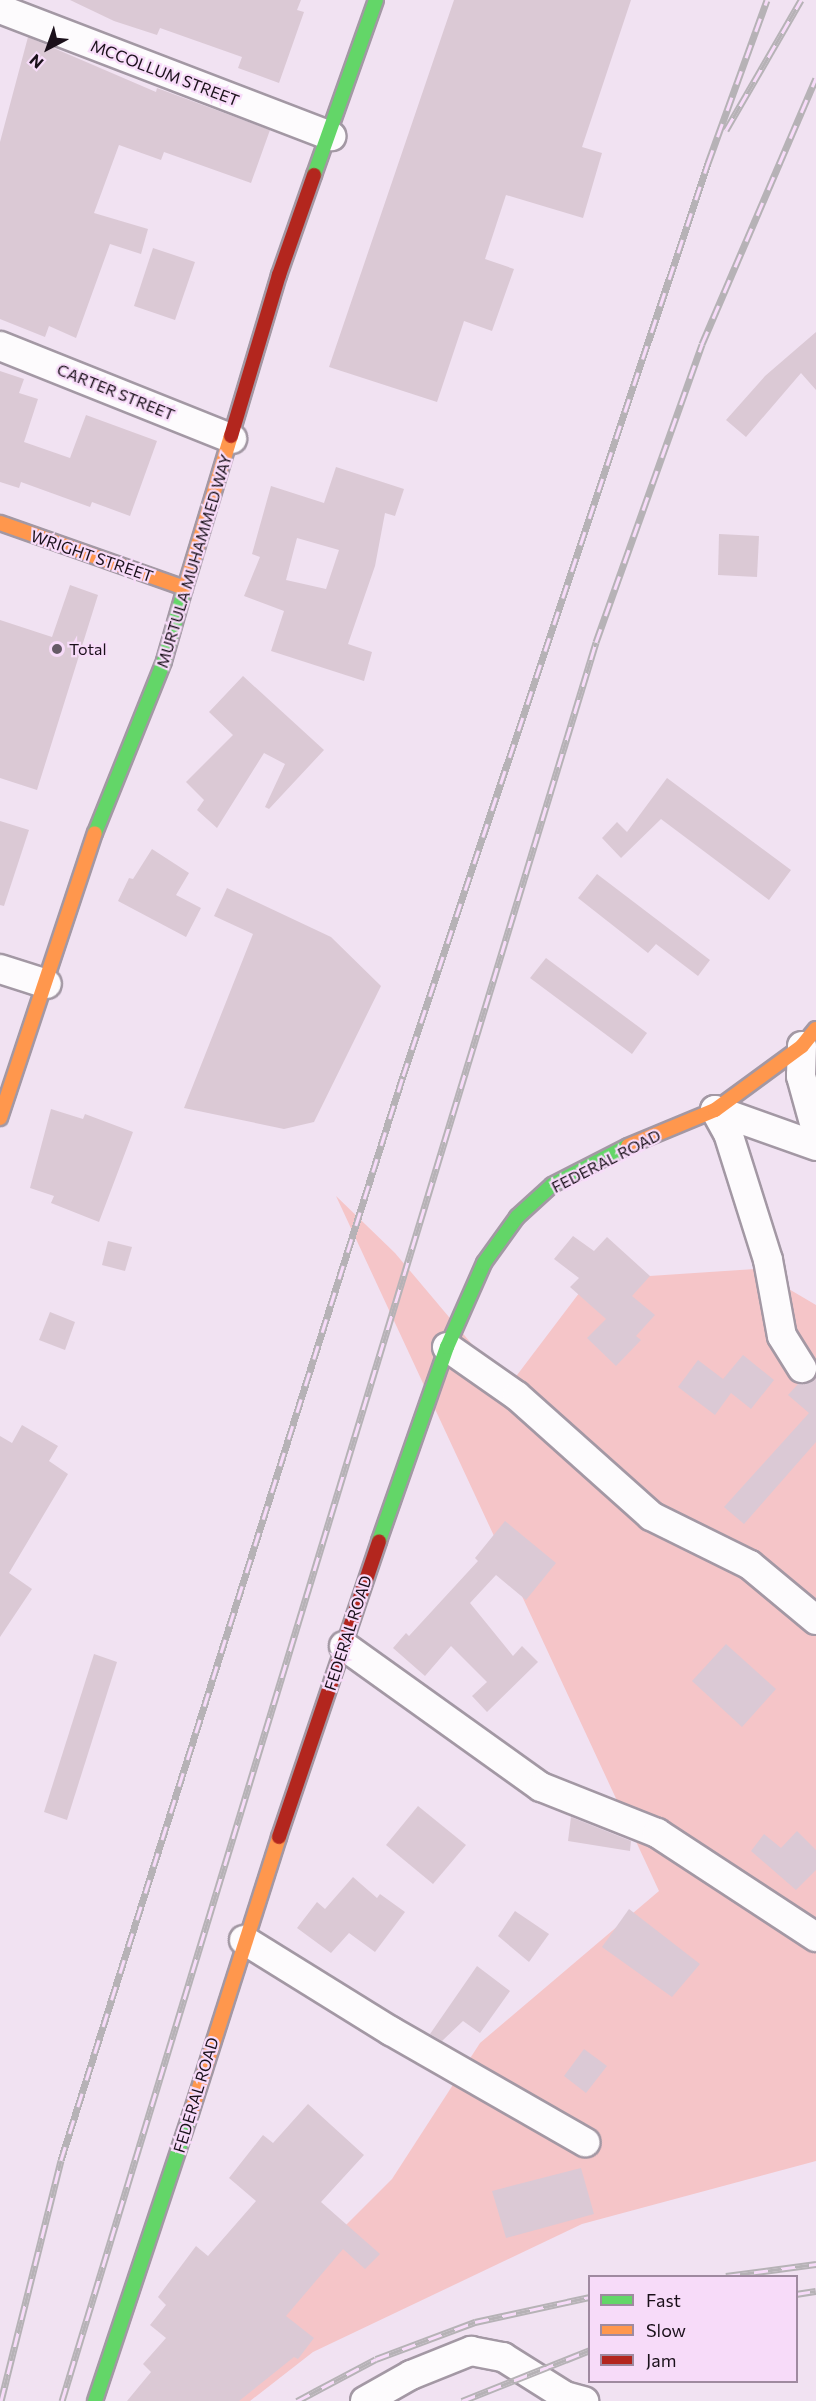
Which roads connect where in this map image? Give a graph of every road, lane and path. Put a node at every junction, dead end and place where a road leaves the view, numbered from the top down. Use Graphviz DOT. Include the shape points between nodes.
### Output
graph roads {
  1 [pos="376,0"];
  2 [pos="3,12"];
  3 [pos="331,136"];
  4 [pos="0,346"];
  5 [pos="232,439"];
  6 [pos="0,523"];
  7 [pos="184,588"];
  8 [pos="0,969"];
  9 [pos="47,984"];
  10 [pos="809,1038"];
  11 [pos="715,1110"];
  12 [pos="0,1118"];
  13 [pos="816,1130"];
  14 [pos="816,1146"];
  15 [pos="447,1347"];
  16 [pos="802,1368"];
  17 [pos="816,1620"];
  18 [pos="344,1646"];
  19 [pos="816,1937"];
  20 [pos="243,1940"];
  21 [pos="585,2142"];
  22 [pos="95,2401"];
  23 [pos="365,2401"];
  24 [pos="584,2401"];
  1 -- 3 [label="main road, MURTULA MUHAMMED WAY"];
  2 -- 3 [label="street, MCCOLLUM STREET"];
  3 -- 5 [label="main road, MURTULA MUHAMMED WAY" via="279,274"];
  4 -- 5 [label="street, CARTER STREET"];
  5 -- 7 [label="main road, MURTULA MUHAMMED WAY"];
  6 -- 7 [label="main road, WRIGHT STREET"];
  7 -- 9 [label="main road, MURTULA MUHAMMED WAY" via="164,661 82,865"];
  8 -- 9 [label="street"];
  9 -- 12 [label="main road, MURTULA MUHAMMED WAY"];
  10 -- 11 [label="main road, FEDERAL ROAD"];
  10 -- 13 [label="street" via="801,1076"];
  11 -- 14 [label="street"];
  11 -- 15 [label="main road, FEDERAL ROAD" via="628,1146 552,1185 517,1217 484,1263"];
  11 -- 16 [label="street" via="728,1133 768,1260 782,1336"];
  15 -- 17 [label="street" via="518,1396 651,1516 750,1565"];
  15 -- 18 [label="main road, FEDERAL ROAD"];
  18 -- 19 [label="street" via="541,1787 657,1833"];
  18 -- 20 [label="main road, FEDERAL ROAD"];
  20 -- 21 [label="street" via="391,2031"];
  20 -- 22 [label="main road, FEDERAL ROAD" via="187,2128"];
  23 -- 24 [label="street" via="411,2375 471,2351 502,2357 565,2396"];
}
